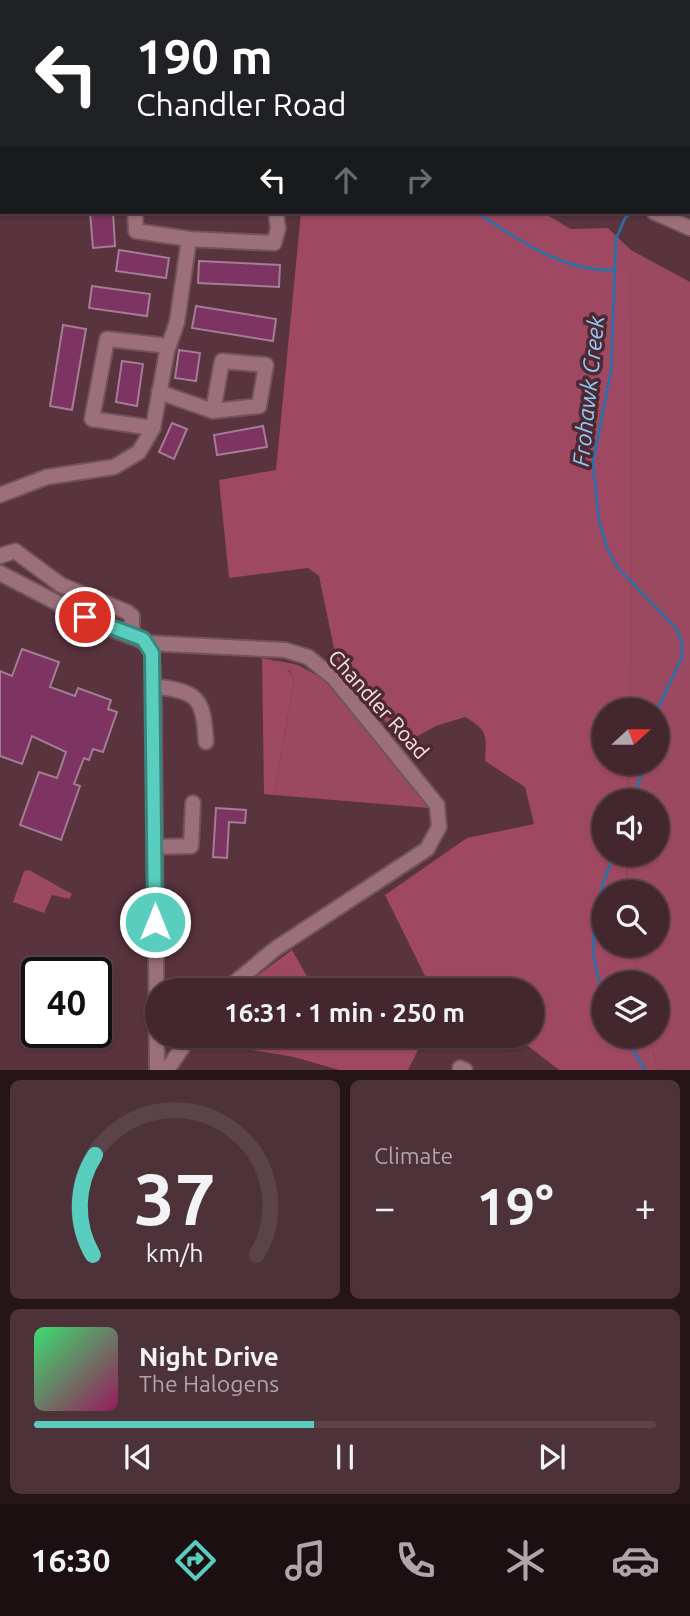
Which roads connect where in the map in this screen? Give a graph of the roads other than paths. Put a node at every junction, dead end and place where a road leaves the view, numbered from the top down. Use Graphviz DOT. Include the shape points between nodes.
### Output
graph roads {
  1 [pos="135,214"];
  2 [pos="276,214"];
  3 [pos="658,214"];
  4 [pos="690,228"];
  5 [pos="189,239"];
  6 [pos="169,346"];
  7 [pos="159,392"];
  8 [pos="213,411"];
  9 [pos="153,428"];
  10 [pos="0,495"];
  11 [pos="0,556"];
  12 [pos="0,573"];
  13 [pos="93,600"];
  14 [pos="85,617"];
  15 [pos="132,635"];
  16 [pos="148,643"];
  17 [pos="153,686"];
  18 [pos="206,742"];
  19 [pos="193,803"];
  20 [pos="155,847"];
  21 [pos="240,978"];
  22 [pos="182,1048"];
  23 [pos="157,1070"];
  24 [pos="167,1070"];
  1 -- 5 [label="street" via="136,231"];
  2 -- 5 [label="street" via="274,243"];
  3 -- 4 [label="street"];
  5 -- 6 [label="street"];
  6 -- 7 [label="street"];
  6 -- 9 [label="street" via="107,339 99,379 92,419"];
  7 -- 8 [label="street"];
  7 -- 9 [label="street"];
  8 -- 8 [label="street" via="222,361 266,365 259,406"];
  9 -- 10 [label="street" via="139,452 114,467 47,477"];
  11 -- 13 [label="street" via="15,551"];
  12 -- 14 [label="street, Chandler Road"];
  13 -- 14 [label="street"];
  13 -- 15 [label="street" via="132,616"];
  14 -- 15 [label="street, Chandler Road"];
  15 -- 16 [label="street, Chandler Road"];
  16 -- 17 [label="street"];
  16 -- 21 [label="street, Chandler Road" via="285,650 308,657 334,678 438,809 439,828 427,849 275,949"];
  17 -- 18 [label="street" via="186,691 200,702"];
  17 -- 20 [label="street"];
  19 -- 20 [label="street" via="191,846"];
  20 -- 23 [label="street"];
  22 -- 24 [label="street"];
}
